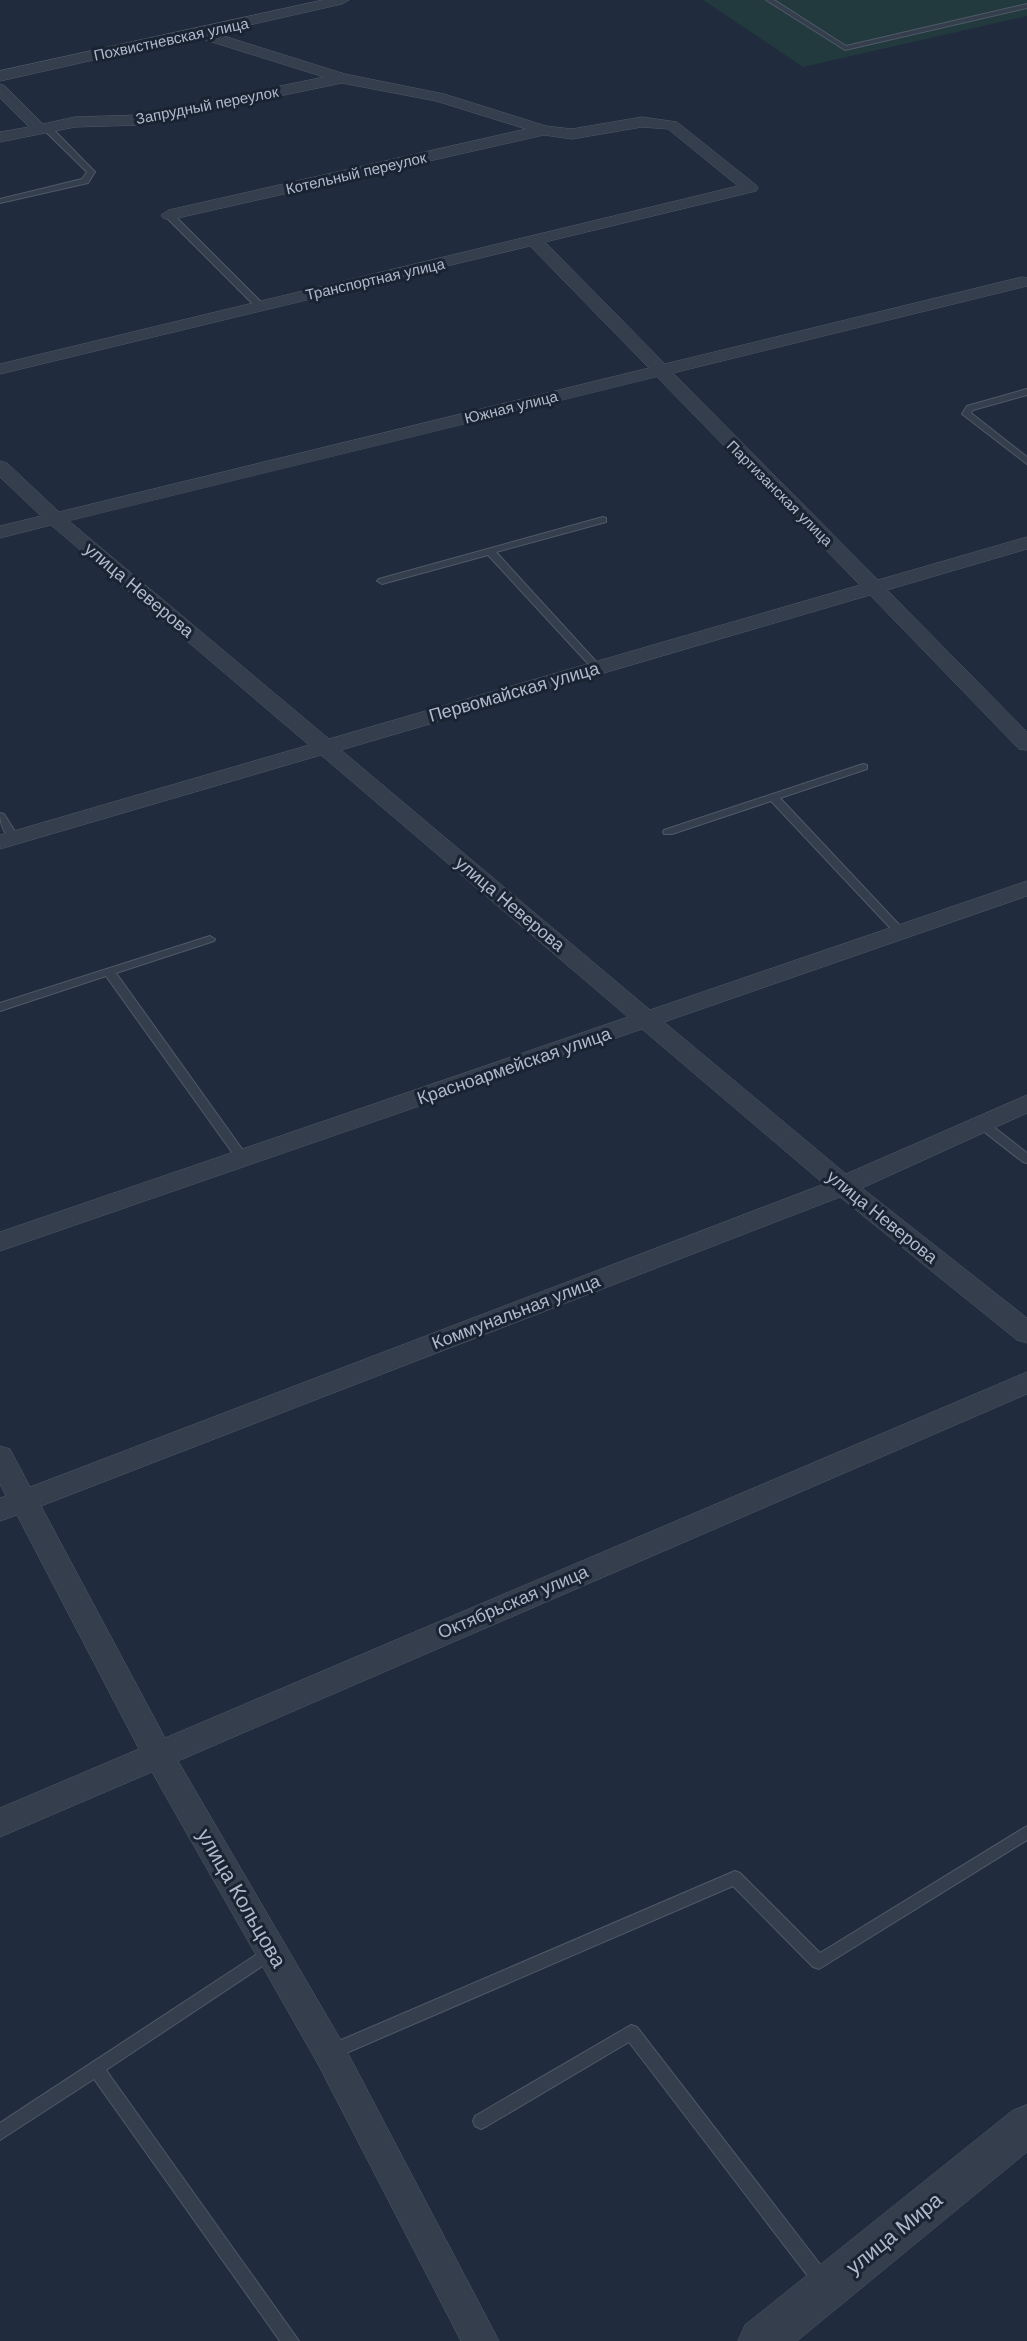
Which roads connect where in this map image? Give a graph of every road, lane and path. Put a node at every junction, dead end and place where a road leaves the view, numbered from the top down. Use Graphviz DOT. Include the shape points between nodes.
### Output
graph roads {
  1 [pos="342,0"];
  2 [pos="769,0"];
  3 [pos="1011,0"];
  4 [pos="1025,7"];
  5 [pos="199,33"];
  6 [pos="0,76"];
  7 [pos="342,78"];
  8 [pos="0,89"];
  9 [pos="43,127"];
  10 [pos="544,130"];
  11 [pos="0,137"];
  12 [pos="0,201"];
  13 [pos="169,215"];
  14 [pos="534,241"];
  15 [pos="1024,283"];
  16 [pos="260,306"];
  17 [pos="0,369"];
  18 [pos="660,371"];
  19 [pos="1027,392"];
  20 [pos="1027,461"];
  21 [pos="0,466"];
  22 [pos="55,519"];
  23 [pos="603,520"];
  24 [pos="0,532"];
  25 [pos="1027,543"];
  26 [pos="489,551"];
  27 [pos="382,581"];
  28 [pos="872,586"];
  29 [pos="598,669"];
  30 [pos="1027,744"];
  31 [pos="325,746"];
  32 [pos="863,767"];
  33 [pos="773,797"];
  34 [pos="0,816"];
  35 [pos="668,832"];
  36 [pos="7,840"];
  37 [pos="1027,888"];
  38 [pos="900,932"];
  39 [pos="210,939"];
  40 [pos="109,972"];
  41 [pos="0,1007"];
  42 [pos="647,1020"];
  43 [pos="1027,1103"];
  44 [pos="982,1124"];
  45 [pos="243,1158"];
  46 [pos="1027,1159"];
  47 [pos="843,1186"];
  48 [pos="0,1242"];
  49 [pos="1027,1333"];
  50 [pos="1027,1382"];
  51 [pos="0,1457"];
  52 [pos="12,1505"];
  53 [pos="158,1754"];
  54 [pos="0,1823"];
  55 [pos="1027,1832"];
  56 [pos="272,1952"];
  57 [pos="330,2053"];
  58 [pos="96,2068"];
  59 [pos="481,2121"];
  60 [pos="1027,2125"];
  61 [pos="0,2132"];
  62 [pos="827,2288"];
  63 [pos="290,2341"];
  64 [pos="481,2341"];
  65 [pos="761,2341"];
  1 -- 5 [label="street, Похвистневская улица"];
  2 -- 4 [label="lane" via="845,48"];
  3 -- 4 [label="lane"];
  5 -- 6 [label="street, Похвистневская улица"];
  5 -- 7 [label="street"];
  7 -- 9 [label="street, Запрудный переулок" via="140,120"];
  7 -- 10 [label="street" via="439,98"];
  8 -- 9 [label="street"];
  9 -- 11 [label="street, Запрудный переулок"];
  9 -- 12 [label="lane" via="91,172 85,181"];
  10 -- 13 [label="street, Котельный переулок"];
  10 -- 14 [label="street, Транспортная улица" via="572,134 642,122 672,125 750,188"];
  13 -- 16 [label="lane"];
  14 -- 16 [label="street, Транспортная улица"];
  14 -- 18 [label="street, Партизанская улица"];
  15 -- 18 [label="street, Южная улица"];
  16 -- 17 [label="street, Транспортная улица"];
  18 -- 22 [label="street, Южная улица"];
  18 -- 28 [label="street, Партизанская улица"];
  19 -- 20 [label="lane" via="970,408 966,414"];
  21 -- 22 [label="street, улица Неверова"];
  22 -- 24 [label="street, Южная улица"];
  22 -- 31 [label="street, улица Неверова"];
  23 -- 26 [label="lane"];
  25 -- 28 [label="street, Первомайская улица"];
  26 -- 27 [label="lane"];
  26 -- 29 [label="lane"];
  28 -- 29 [label="street, Первомайская улица"];
  28 -- 30 [label="street, Партизанская улица"];
  29 -- 31 [label="street, Первомайская улица"];
  31 -- 36 [label="street, Первомайская улица"];
  31 -- 42 [label="street, улица Неверова"];
  32 -- 33 [label="lane"];
  33 -- 35 [label="lane"];
  33 -- 38 [label="lane"];
  34 -- 36 [label="lane"];
  37 -- 38 [label="street, Красноармейская улица"];
  38 -- 42 [label="street, Красноармейская улица"];
  39 -- 40 [label="lane"];
  40 -- 41 [label="lane"];
  40 -- 45 [label="lane"];
  42 -- 45 [label="street, Красноармейская улица"];
  42 -- 47 [label="street, улица Неверова"];
  43 -- 44 [label="street, Коммунальная улица"];
  44 -- 46 [label="lane"];
  44 -- 47 [label="street, Коммунальная улица"];
  45 -- 48 [label="street, Красноармейская улица"];
  47 -- 49 [label="street, улица Неверова"];
  47 -- 52 [label="street, Коммунальная улица"];
  50 -- 53 [label="street, Октябрьская улица"];
  51 -- 52 [label="street, улица Кольцова"];
  52 -- 53 [label="street, улица Кольцова"];
  53 -- 54 [label="street, Октябрьская улица"];
  53 -- 56 [label="street, улица Кольцова"];
  55 -- 57 [label="lane" via="819,1962 735,1878"];
  56 -- 57 [label="street, улица Кольцова"];
  56 -- 58 [label="lane"];
  57 -- 64 [label="street, улица Кольцова"];
  58 -- 61 [label="lane"];
  58 -- 63 [label="lane"];
  59 -- 62 [label="lane" via="631,2032"];
  60 -- 62 [label="street, улица Мира"];
  62 -- 65 [label="street, улица Мира"];
}
